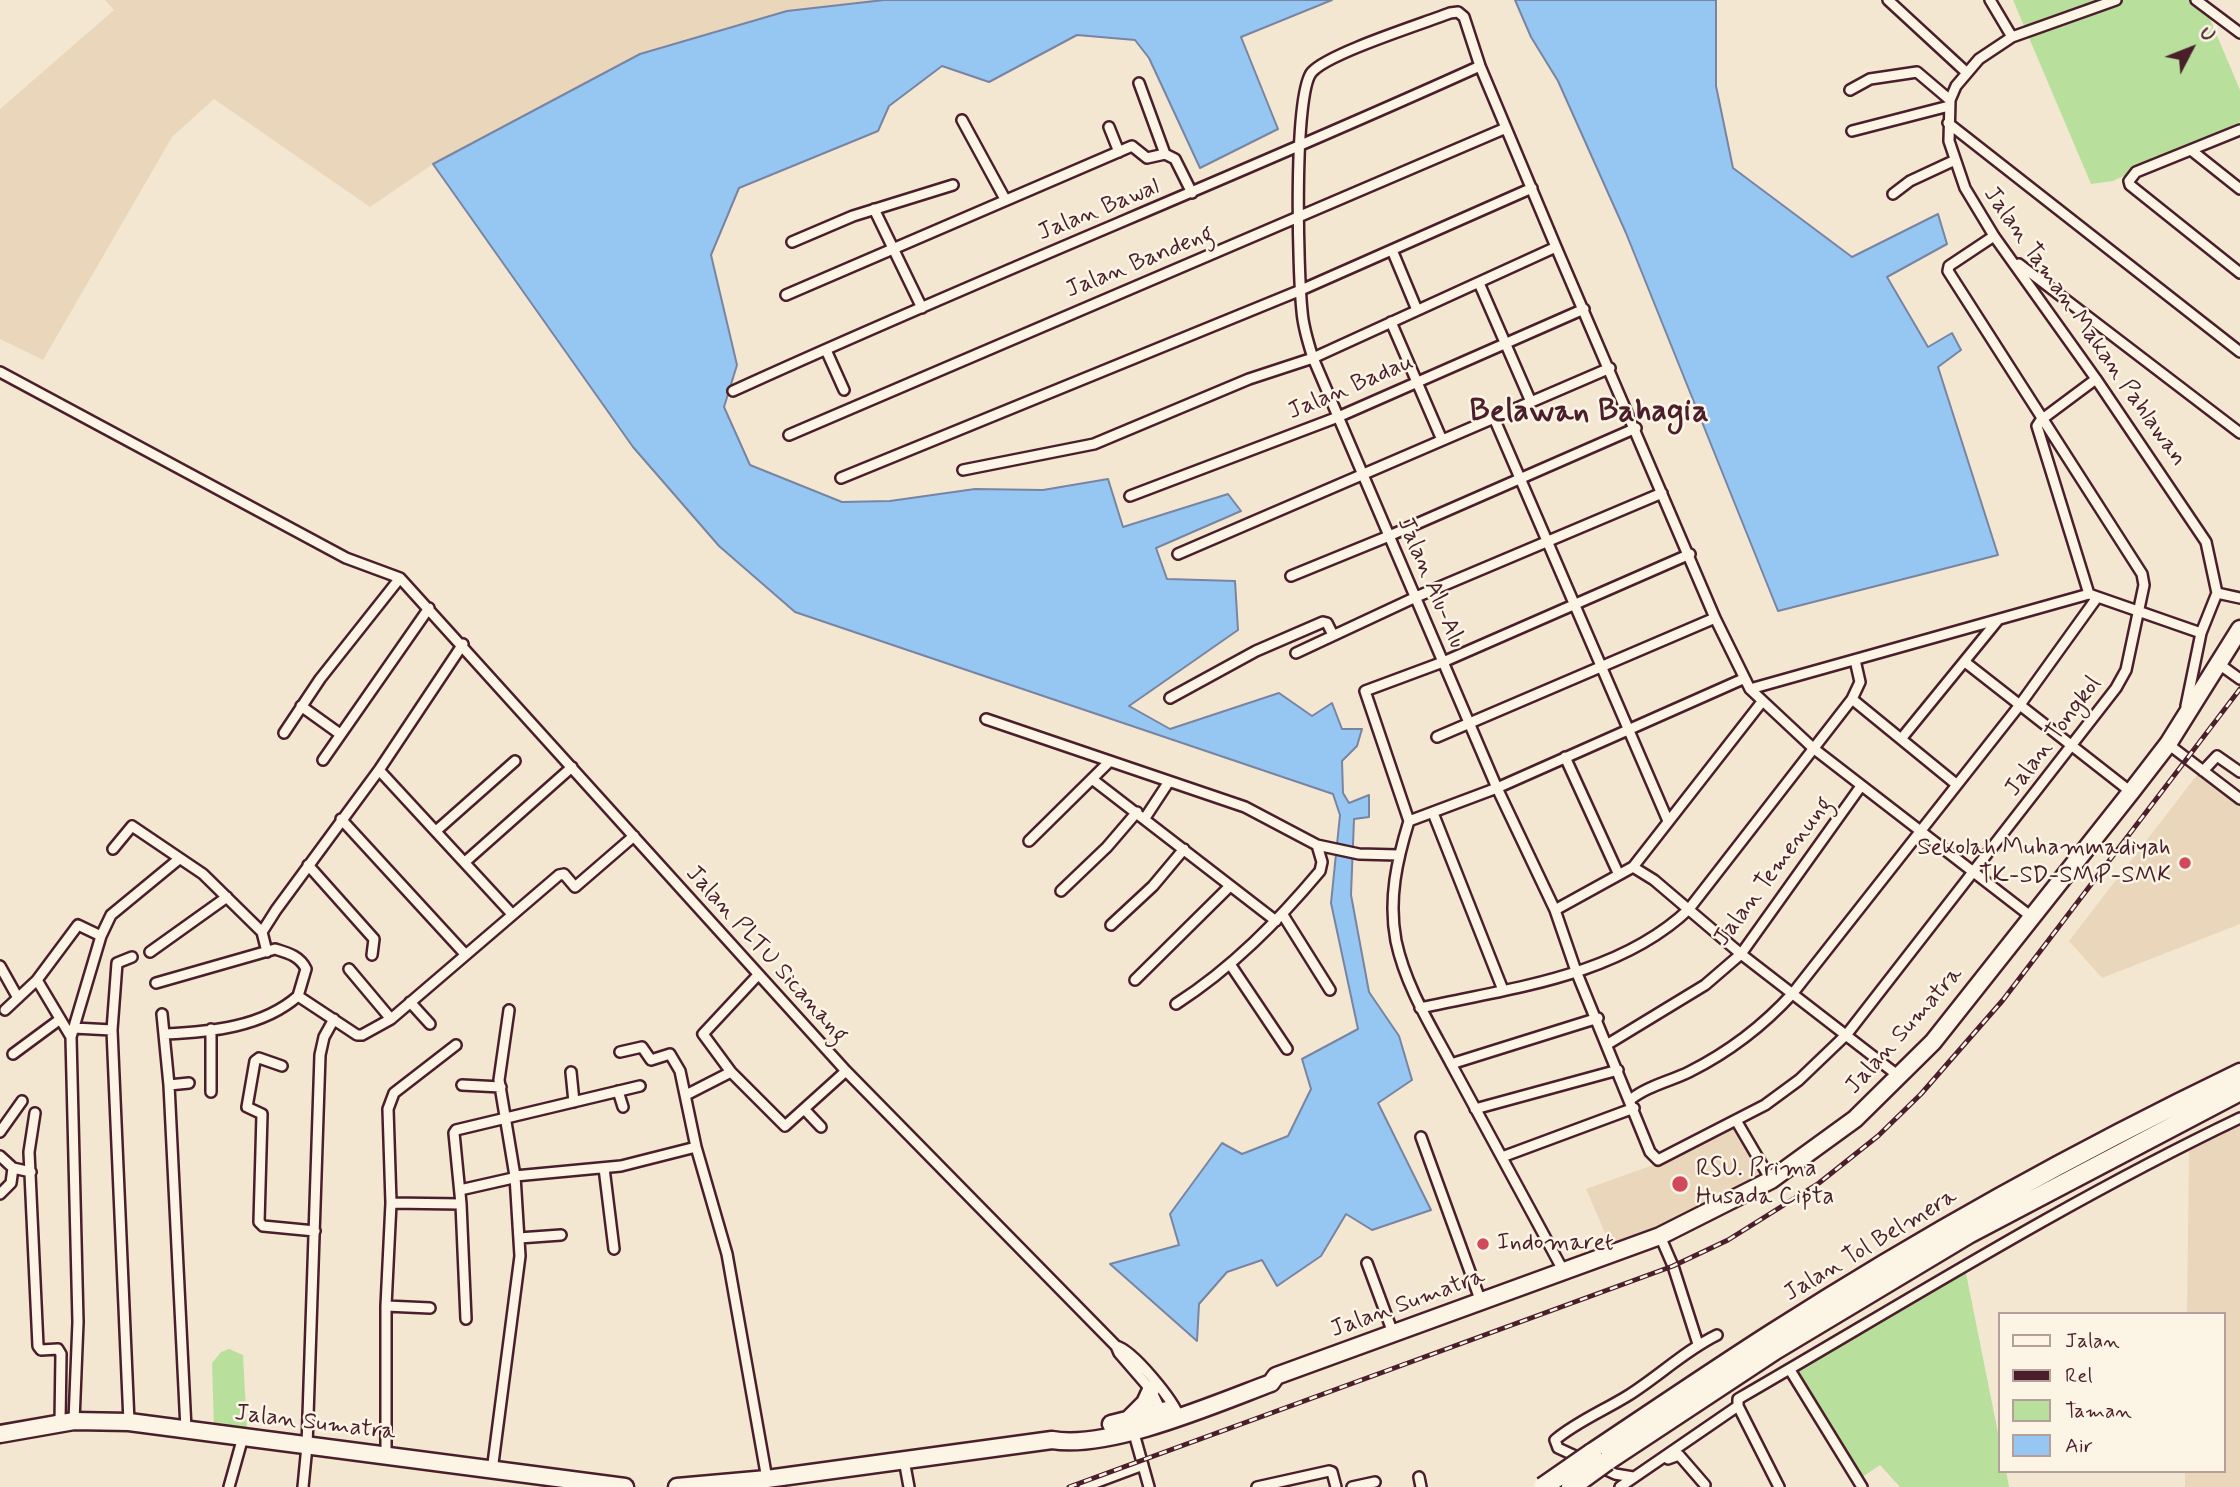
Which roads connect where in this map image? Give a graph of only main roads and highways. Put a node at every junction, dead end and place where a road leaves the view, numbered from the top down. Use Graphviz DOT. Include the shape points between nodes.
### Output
graph roads {
  1 [pos="2239,633"];
  2 [pos="2240,1073"];
  3 [pos="2240,1091"];
  4 [pos="1151,1390"];
  5 [pos="1130,1425"];
  6 [pos="0,1434"];
  7 [pos="1600,1457"];
  8 [pos="740,1485"];
  9 [pos="607,1487"];
  10 [pos="625,1487"];
  11 [pos="677,1487"];
  12 [pos="1543,1487"];
  13 [pos="1572,1487"];
  1 -- 5 [label="highway, Jalan Sumatra" via="2168,744 1933,1042 1855,1119 1771,1180 1660,1236"];
  2 -- 7 [label="highway, Jalan Tol Belmera" via="2092,1148 1877,1269 1772,1333"];
  3 -- 7 [label="highway, Jalan Tol Belmera" via="1970,1233"];
  4 -- 5 [label="highway"];
  5 -- 8 [label="highway, Jalan Sumatra"];
  6 -- 9 [label="highway, Jalan Sumatra" via="67,1422 129,1422"];
  7 -- 12 [label="highway, Jalan Tol Belmera, bridge"];
  7 -- 13 [label="highway, Jalan Tol Belmera, bridge"];
  8 -- 11 [label="highway, Jalan Sumatra"];
  9 -- 10 [label="highway, Jalan Sumatra"];
}
